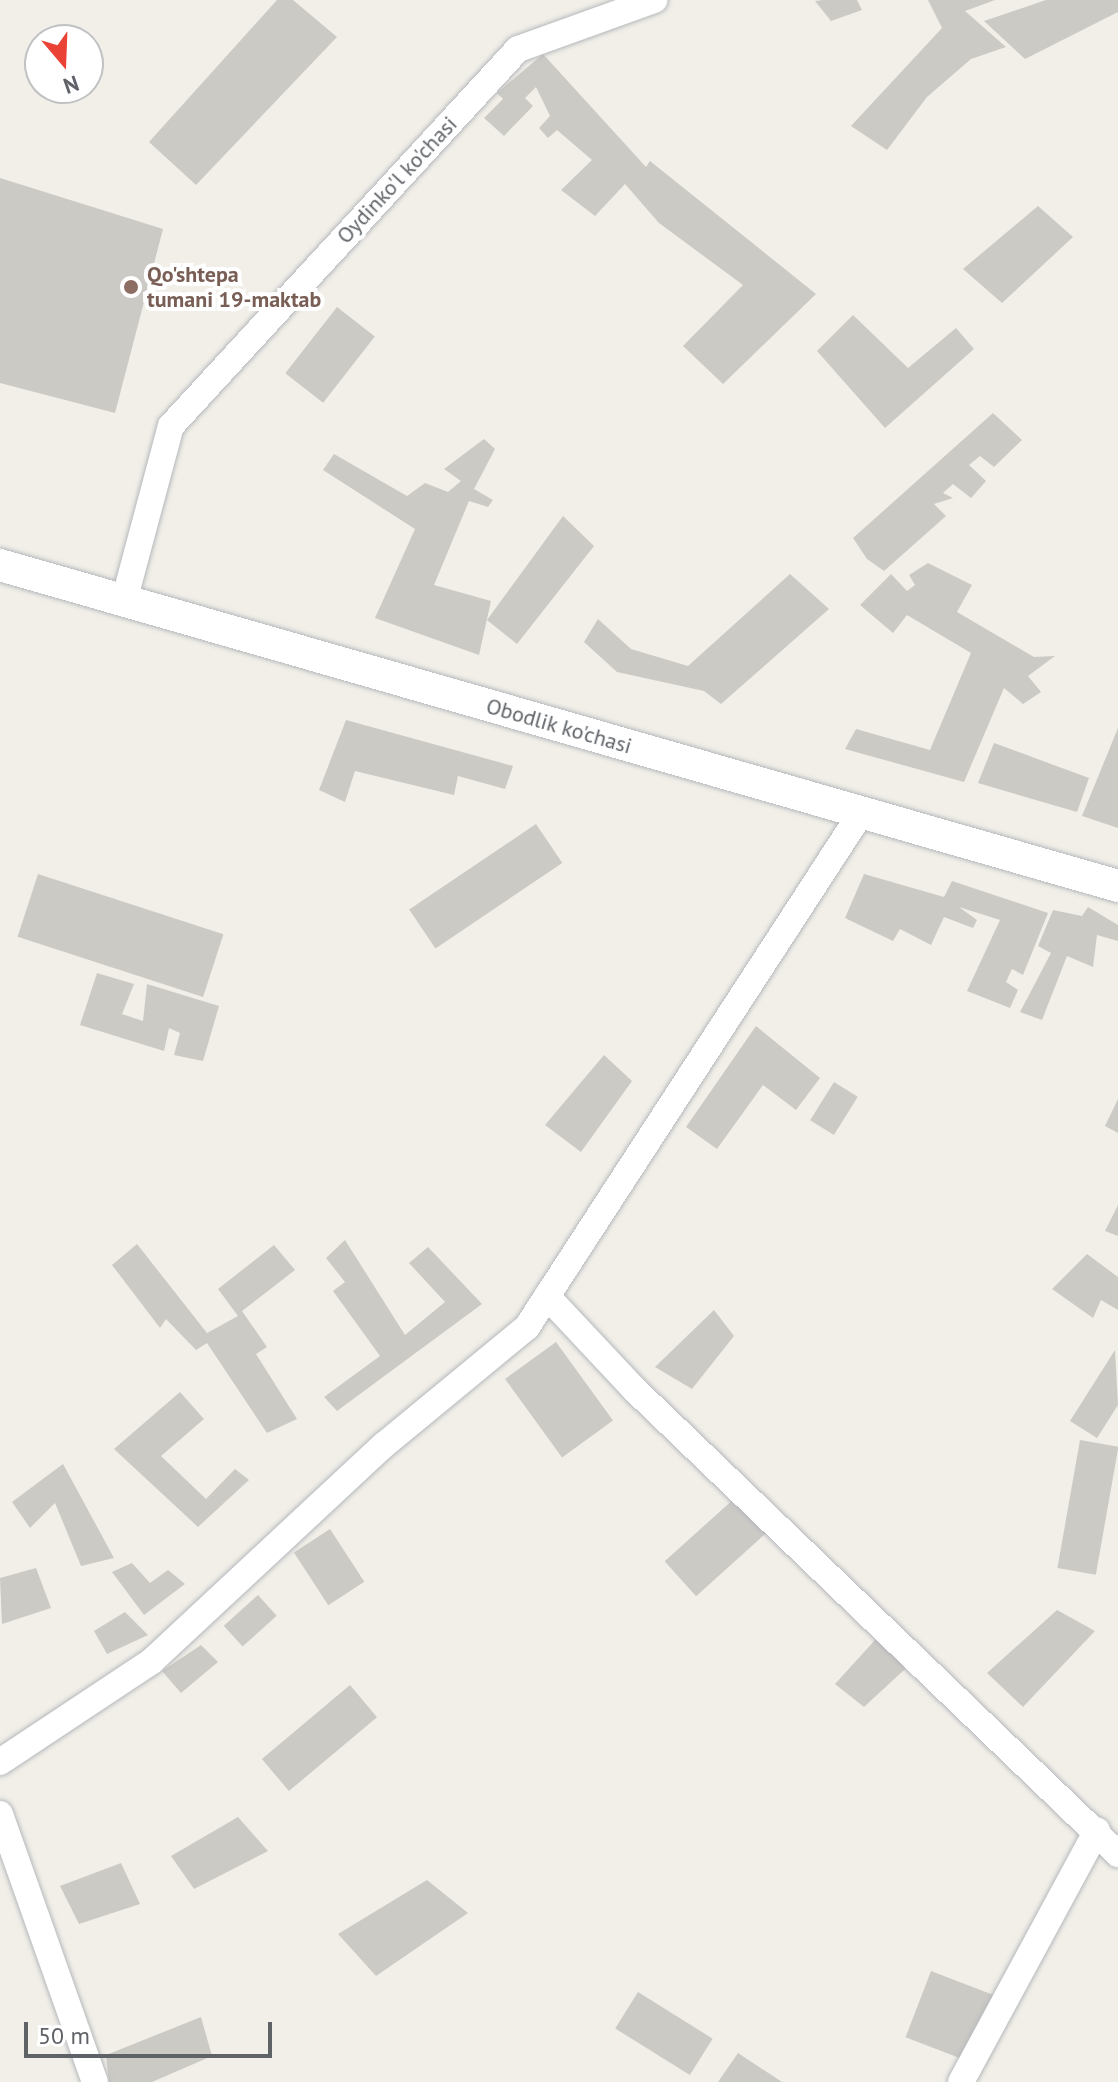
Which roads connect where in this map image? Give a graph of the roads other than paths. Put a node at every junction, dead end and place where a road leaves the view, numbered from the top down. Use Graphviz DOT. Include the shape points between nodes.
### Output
graph roads {
  1 [pos="654,0"];
  2 [pos="0,565"];
  3 [pos="124,601"];
  4 [pos="861,813"];
  5 [pos="1118,886"];
  6 [pos="547,1296"];
  7 [pos="0,1762"];
  8 [pos="0,1814"];
  9 [pos="1097,1830"];
  10 [pos="1118,1854"];
  11 [pos="95,2082"];
  12 [pos="961,2082"];
  1 -- 3 [label="street, Oydinko'l ko'chasi" via="518,49 171,426"];
  2 -- 3 [label="street, Obodlik ko'chasi"];
  3 -- 4 [label="street, Obodlik ko'chasi"];
  4 -- 5 [label="street, Obodlik ko'chasi"];
  4 -- 6 [label="street"];
  6 -- 7 [label="street" via="527,1327 384,1445 152,1661"];
  6 -- 9 [label="street" via="635,1390"];
  8 -- 11 [label="street"];
  9 -- 10 [label="street"];
  9 -- 12 [label="street"];
}
